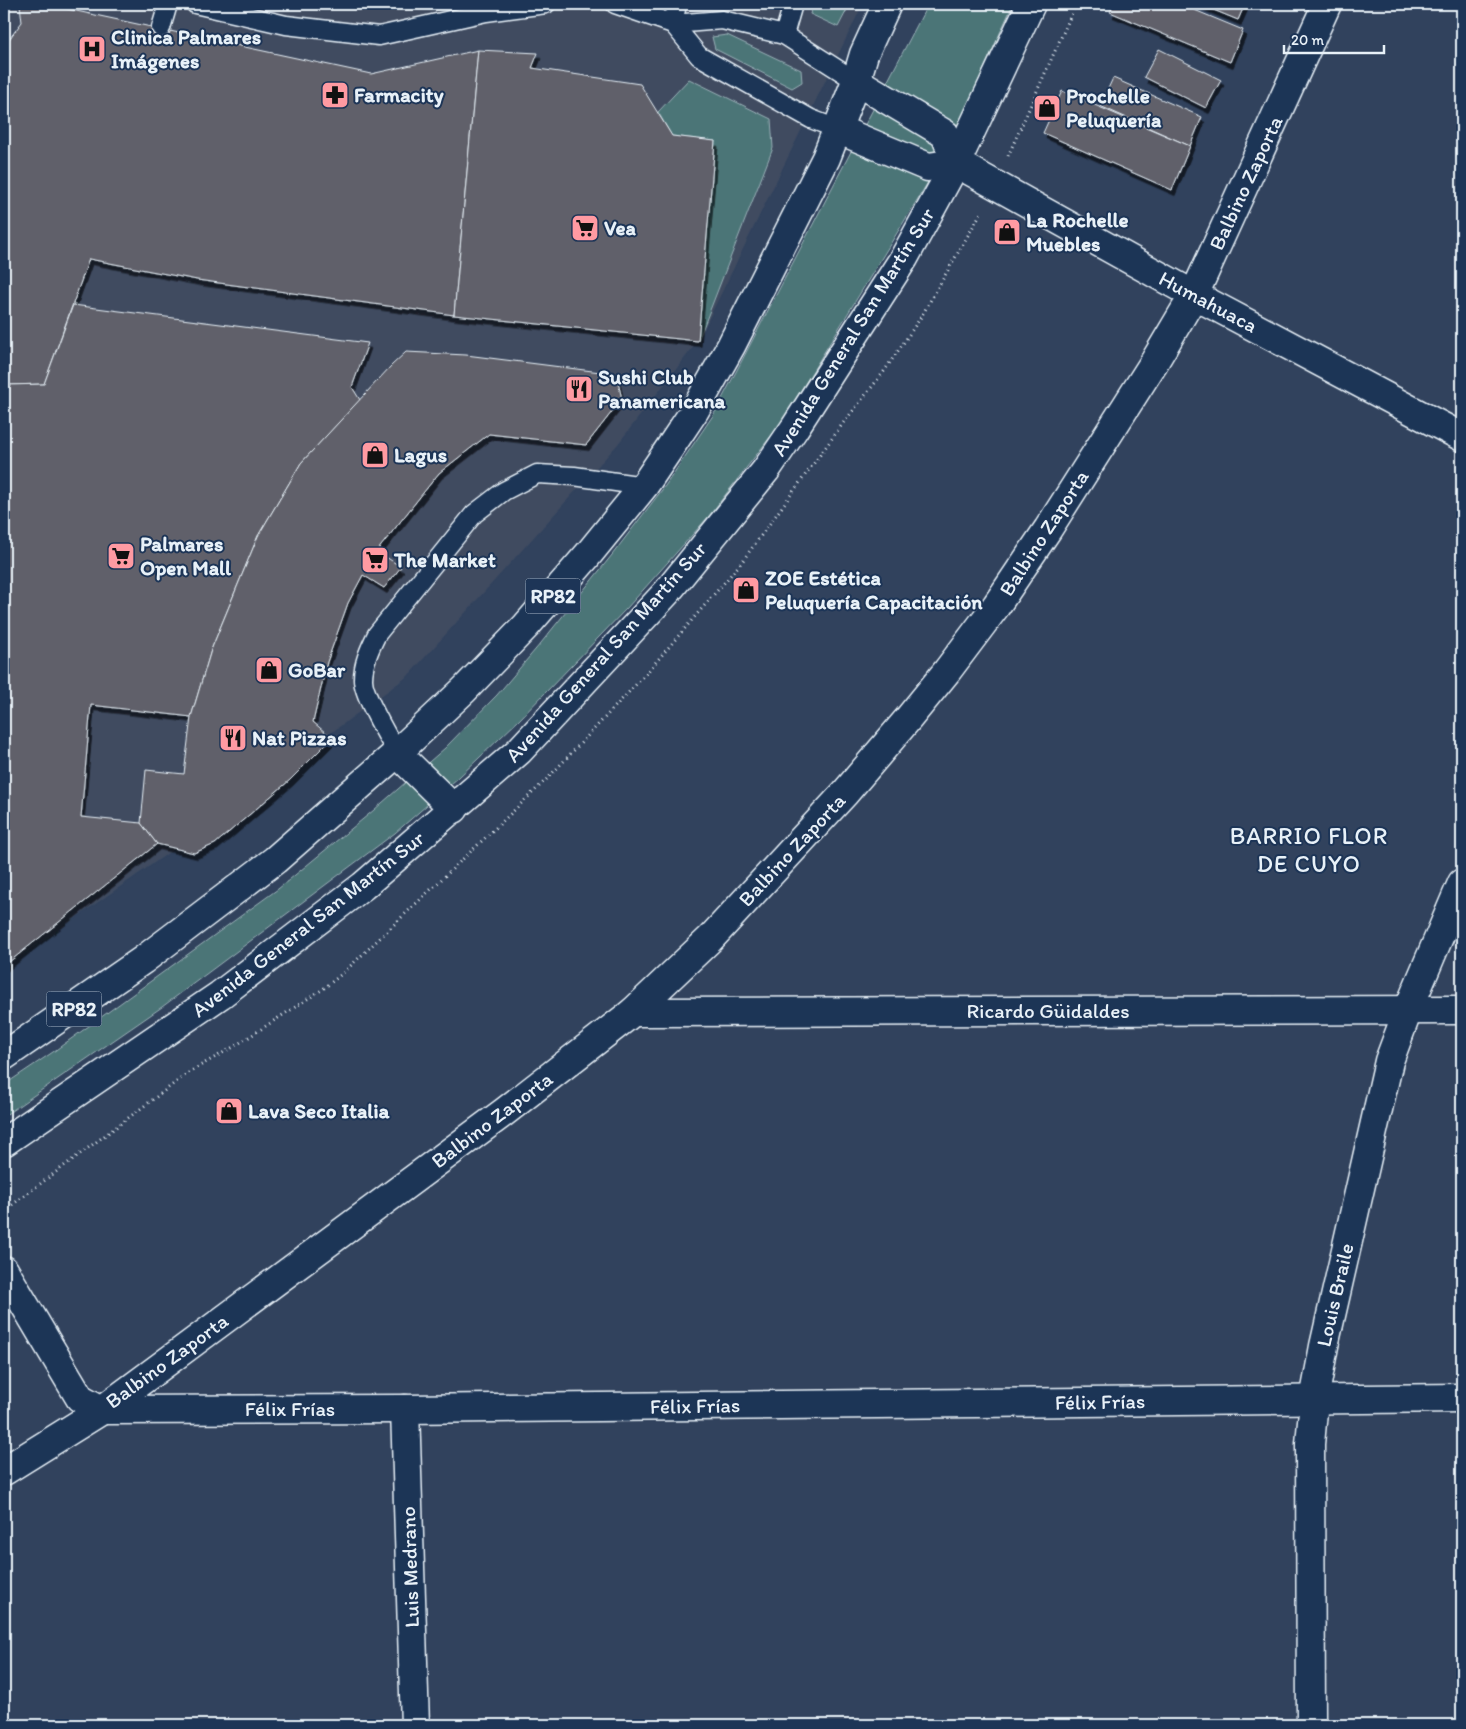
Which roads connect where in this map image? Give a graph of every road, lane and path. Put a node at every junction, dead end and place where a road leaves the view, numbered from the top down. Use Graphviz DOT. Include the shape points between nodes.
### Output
graph roads {
  1 [pos="11,4"];
  2 [pos="168,4"];
  3 [pos="195,4"];
  4 [pos="546,4"];
  5 [pos="615,4"];
  6 [pos="677,4"];
  7 [pos="793,4"];
  8 [pos="887,4"];
  9 [pos="1031,4"];
  10 [pos="1328,4"];
  11 [pos="4,14"];
  12 [pos="673,24"];
  13 [pos="161,28"];
  14 [pos="784,35"];
  15 [pos="856,81"];
  16 [pos="838,129"];
  17 [pos="956,163"];
  18 [pos="1194,295"];
  19 [pos="1462,438"];
  20 [pos="644,486"];
  21 [pos="396,753"];
  22 [pos="454,809"];
  23 [pos="1462,883"];
  24 [pos="1408,1010"];
  25 [pos="1462,1010"];
  26 [pos="633,1012"];
  27 [pos="4,1056"];
  28 [pos="4,1142"];
  29 [pos="4,1270"];
  30 [pos="1462,1398"];
  31 [pos="1314,1400"];
  32 [pos="405,1409"];
  33 [pos="102,1410"];
  34 [pos="4,1472"];
  35 [pos="415,1725"];
  36 [pos="1311,1725"];
  1 -- 11 [label="path"];
  2 -- 13 [label="lane"];
  3 -- 4 [label="lane" via="286,25 379,36 486,12"];
  5 -- 12 [label="lane"];
  6 -- 12 [label="lane"];
  7 -- 14 [label="lane"];
  8 -- 15 [label="street" via="864,54"];
  9 -- 17 [label="street, Avenida General San Martín Sur"];
  10 -- 18 [label="street, Balbino Zaporta"];
  12 -- 14 [label="lane" via="722,20"];
  12 -- 16 [label="lane" via="699,56 811,119"];
  14 -- 15 [label="lane"];
  15 -- 16 [label="street"];
  15 -- 17 [label="street" via="946,134"];
  16 -- 17 [label="street" via="928,166"];
  16 -- 20 [label="street, RP82" via="731,346 695,410"];
  17 -- 18 [label="street, Humahuaca"];
  17 -- 22 [label="street, Avenida General San Martín Sur" via="904,258 766,470 667,592 600,665 519,751"];
  18 -- 19 [label="street, Humahuaca"];
  18 -- 26 [label="street, Balbino Zaporta" via="1048,529 947,671 851,786 778,866 710,939"];
  20 -- 21 [label="street, RP82" via="526,626"];
  20 -- 21 [label="lane" via="537,474 504,491 474,514 376,634 367,655 363,680 373,710"];
  21 -- 22 [label="street"];
  21 -- 27 [label="street, RP82" via="267,866 143,960"];
  22 -- 28 [label="street, Avenida General San Martín Sur" via="363,886 220,996"];
  23 -- 24 [label="street, Louis Braile"];
  24 -- 25 [label="street, Ricardo Güidaldes"];
  24 -- 26 [label="street, Ricardo Güidaldes"];
  24 -- 31 [label="street, Louis Braile" via="1386,1071"];
  26 -- 33 [label="street, Balbino Zaporta" via="503,1113"];
  29 -- 33 [label="street, Félix Frías" via="80,1398"];
  30 -- 31 [label="street, Félix Frías"];
  31 -- 32 [label="street, Félix Frías"];
  31 -- 36 [label="street, Louis Braile" via="1310,1444"];
  32 -- 33 [label="street, Félix Frías"];
  32 -- 35 [label="street, Luis Medrano"];
  33 -- 34 [label="street, Balbino Zaporta"];
}
